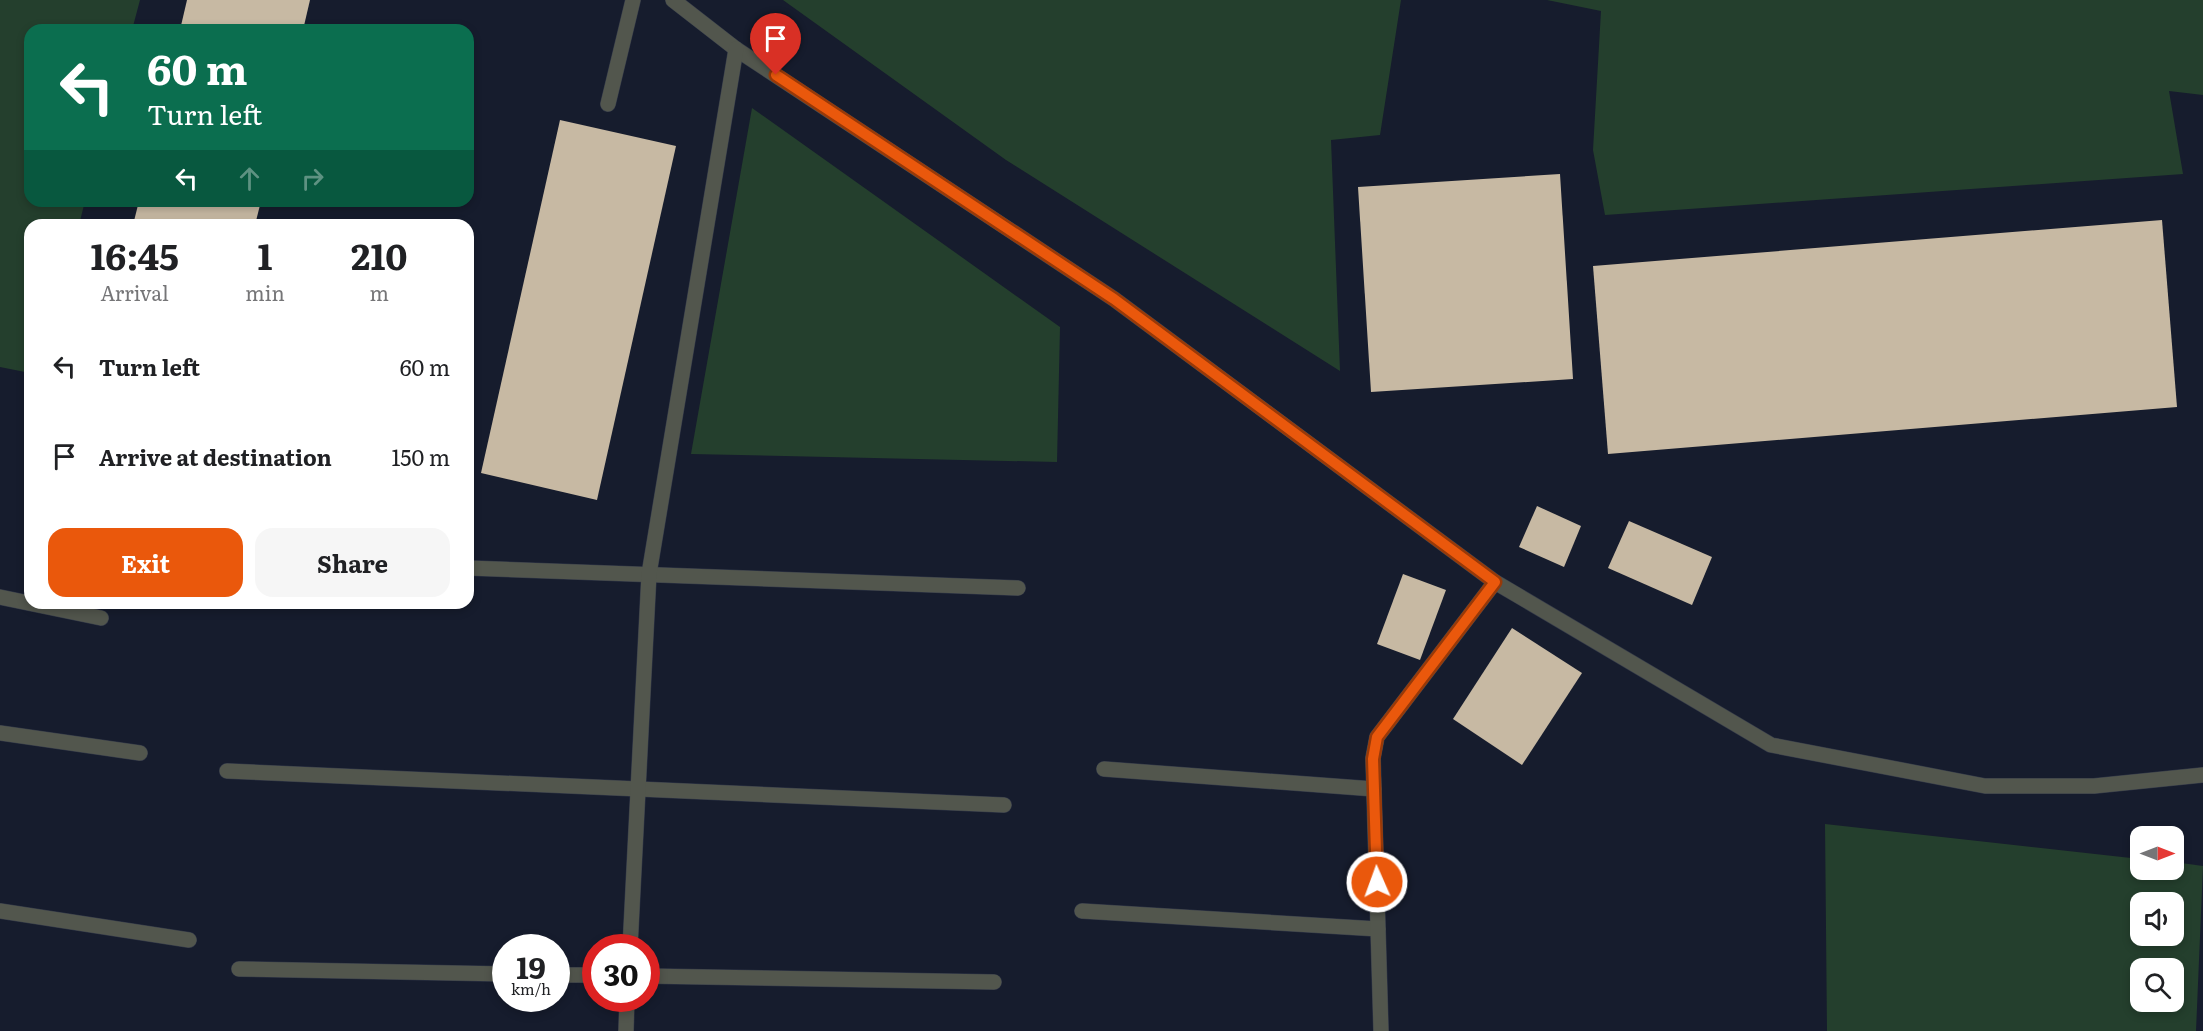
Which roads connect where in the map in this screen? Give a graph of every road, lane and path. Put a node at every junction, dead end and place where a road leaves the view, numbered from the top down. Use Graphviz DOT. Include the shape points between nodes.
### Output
graph roads {
  1 [pos="633,0"];
  2 [pos="673,0"];
  3 [pos="736,49"];
  4 [pos="608,105"];
  5 [pos="474,568"];
  6 [pos="649,574"];
  7 [pos="1495,582"];
  8 [pos="1018,588"];
  9 [pos="0,597"];
  10 [pos="24,602"];
  11 [pos="58,609"];
  12 [pos="101,618"];
  13 [pos="0,733"];
  14 [pos="140,753"];
  15 [pos="1104,769"];
  16 [pos="227,771"];
  17 [pos="2203,775"];
  18 [pos="638,789"];
  19 [pos="1374,789"];
  20 [pos="1004,805"];
  21 [pos="0,911"];
  22 [pos="1082,911"];
  23 [pos="1378,929"];
  24 [pos="631,934"];
  25 [pos="189,940"];
  26 [pos="239,969"];
  27 [pos="492,974"];
  28 [pos="660,976"];
  29 [pos="993,982"];
  30 [pos="627,1012"];
  31 [pos="626,1031"];
  32 [pos="1381,1031"];
  1 -- 4 [label="street"];
  2 -- 3 [label="street"];
  3 -- 6 [label="street"];
  3 -- 7 [label="street" via="1114,299"];
  5 -- 6 [label="street"];
  6 -- 8 [label="street"];
  6 -- 18 [label="street"];
  7 -- 17 [label="street" via="1771,745 1985,786 2094,786"];
  7 -- 19 [label="street" via="1377,737"];
  9 -- 10 [label="street"];
  11 -- 12 [label="street"];
  13 -- 14 [label="street"];
  15 -- 19 [label="street"];
  16 -- 18 [label="street"];
  18 -- 20 [label="street"];
  18 -- 24 [label="street"];
  19 -- 23 [label="street"];
  21 -- 25 [label="street"];
  22 -- 23 [label="street"];
  23 -- 32 [label="street"];
  26 -- 27 [label="street"];
  28 -- 29 [label="street"];
  30 -- 31 [label="street"];
}
